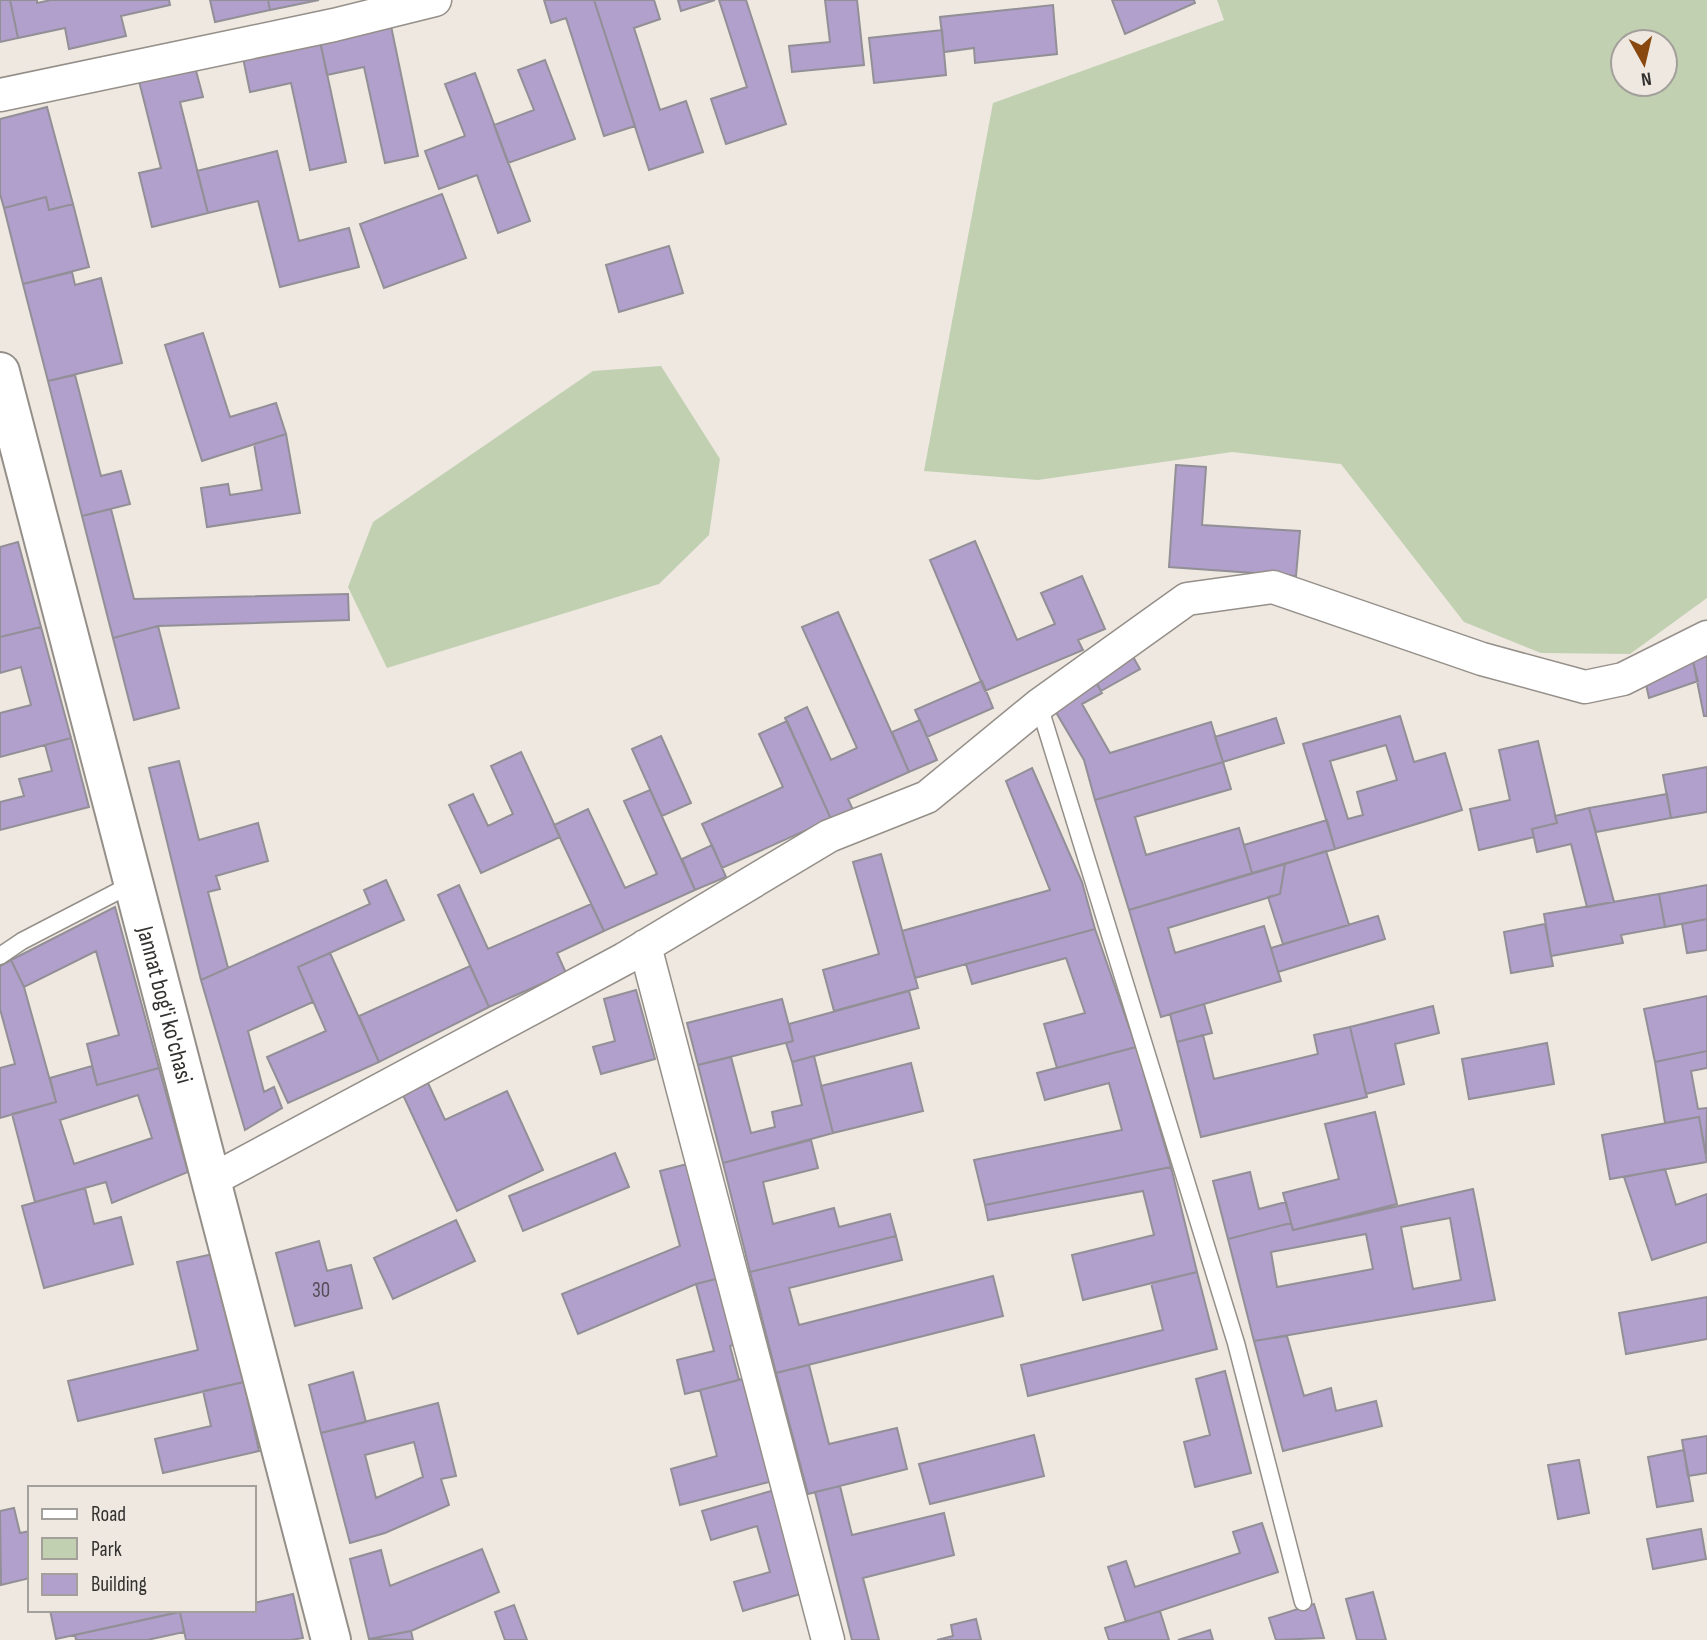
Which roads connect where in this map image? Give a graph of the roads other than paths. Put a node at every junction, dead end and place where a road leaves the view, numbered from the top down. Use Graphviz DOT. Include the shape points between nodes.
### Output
graph roads {
  1 [pos="435,0"];
  2 [pos="0,95"];
  3 [pos="0,372"];
  4 [pos="1707,637"];
  5 [pos="1039,705"];
  6 [pos="132,884"];
  7 [pos="645,946"];
  8 [pos="0,956"];
  9 [pos="210,1181"];
  10 [pos="1303,1602"];
  11 [pos="331,1640"];
  12 [pos="828,1640"];
  1 -- 2 [label="street"];
  3 -- 6 [label="street, Jannat bog'i ko'chasi"];
  4 -- 5 [label="street" via="1623,679 1585,687 1482,659 1273,587 1187,599"];
  5 -- 7 [label="street" via="927,797 829,836"];
  5 -- 10 [label="lane" via="1236,1343"];
  6 -- 8 [label="lane"];
  6 -- 9 [label="street, Jannat bog'i ko'chasi"];
  7 -- 9 [label="street"];
  7 -- 12 [label="street"];
  9 -- 11 [label="street, Jannat bog'i ko'chasi"];
}
